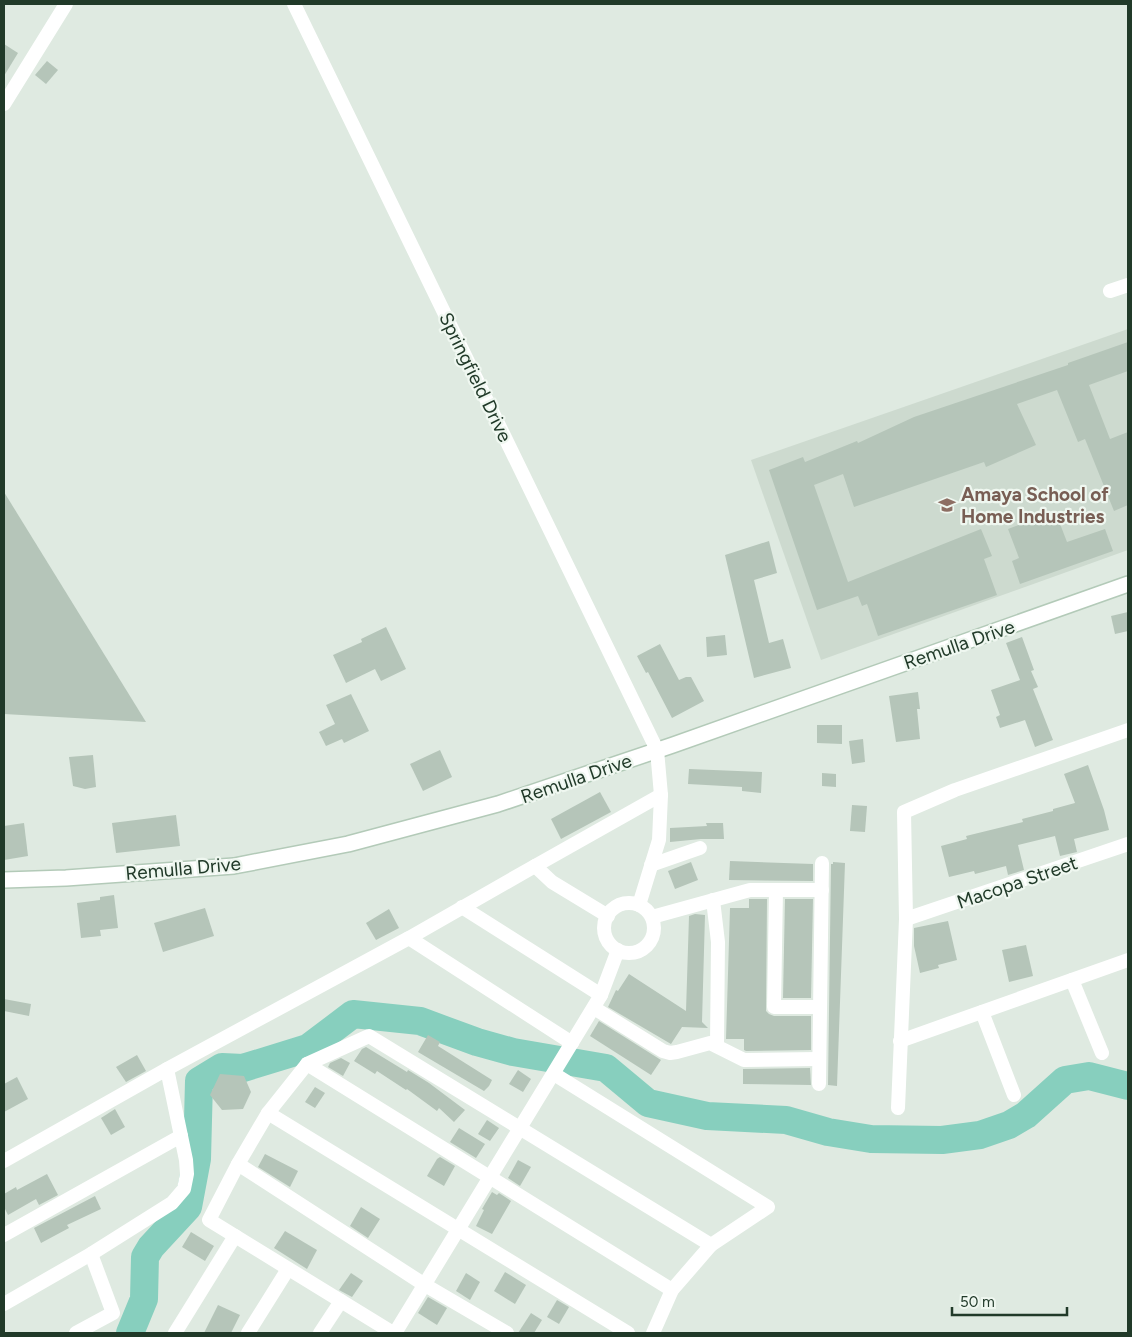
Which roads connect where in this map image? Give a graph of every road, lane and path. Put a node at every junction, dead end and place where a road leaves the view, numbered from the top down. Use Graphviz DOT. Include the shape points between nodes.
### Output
graph roads {
  1 [pos="66,4"];
  2 [pos="294,4"];
  3 [pos="4,104"];
  4 [pos="1128,285"];
  5 [pos="1110,291"];
  6 [pos="1128,584"];
  7 [pos="1128,730"];
  8 [pos="657,750"];
  9 [pos="661,795"];
  10 [pos="1128,844"];
  11 [pos="700,848"];
  12 [pos="822,862"];
  13 [pos="651,865"];
  14 [pos="535,866"];
  15 [pos="4,880"];
  16 [pos="776,890"];
  17 [pos="822,890"];
  18 [pos="713,900"];
  19 [pos="639,905"];
  20 [pos="462,907"];
  21 [pos="608,916"];
  22 [pos="652,918"];
  23 [pos="906,919"];
  24 [pos="409,938"];
  25 [pos="618,950"];
  26 [pos="1128,960"];
  27 [pos="1072,980"];
  28 [pos="601,995"];
  29 [pos="820,1007"];
  30 [pos="594,1008"];
  31 [pos="982,1012"];
  32 [pos="900,1041"];
  33 [pos="717,1046"];
  34 [pos="1102,1052"];
  35 [pos="563,1059"];
  36 [pos="819,1059"];
  37 [pos="307,1064"];
  38 [pos="167,1069"];
  39 [pos="818,1084"];
  40 [pos="1014,1095"];
  41 [pos="898,1108"];
  42 [pos="268,1112"];
  43 [pos="520,1129"];
  44 [pos="182,1136"];
  45 [pos="4,1162"];
  46 [pos="238,1164"];
  47 [pos="490,1178"];
  48 [pos="459,1230"];
  49 [pos="4,1235"];
  50 [pos="235,1236"];
  51 [pos="711,1245"];
  52 [pos="91,1254"];
  53 [pos="288,1269"];
  54 [pos="425,1285"];
  55 [pos="672,1290"];
  56 [pos="341,1301"];
  57 [pos="4,1304"];
  58 [pos="76,1333"];
  59 [pos="175,1333"];
  60 [pos="248,1333"];
  61 [pos="320,1333"];
  62 [pos="394,1333"];
  63 [pos="506,1333"];
  64 [pos="628,1333"];
  65 [pos="653,1333"];
  1 -- 3 [label="street"];
  2 -- 8 [label="street, Springfield Drive"];
  4 -- 5 [label="street"];
  6 -- 8 [label="main road, Remulla Drive"];
  7 -- 23 [label="street" via="955,790 904,812"];
  8 -- 9 [label="street"];
  8 -- 15 [label="main road, Remulla Drive" via="498,804 348,844 234,866"];
  9 -- 13 [label="street" via="659,840"];
  9 -- 14 [label="street"];
  10 -- 23 [label="street, Macopa Street"];
  11 -- 13 [label="street"];
  12 -- 17 [label="street"];
  13 -- 19 [label="street"];
  14 -- 20 [label="street"];
  14 -- 21 [label="street" via="552,882"];
  16 -- 17 [label="street"];
  16 -- 18 [label="street" via="750,890"];
  16 -- 29 [label="street" via="774,1007"];
  17 -- 29 [label="street"];
  18 -- 22 [label="street"];
  18 -- 33 [label="street" via="718,942"];
  19 -- 21 [label="street" via="618,906"];
  19 -- 22 [label="street"];
  20 -- 24 [label="street"];
  20 -- 28 [label="street"];
  21 -- 25 [label="street" via="607,939"];
  22 -- 25 [label="street" via="654,932 646,946 633,952"];
  23 -- 32 [label="street"];
  24 -- 35 [label="street"];
  24 -- 38 [label="street"];
  25 -- 28 [label="street"];
  26 -- 27 [label="street"];
  27 -- 31 [label="street"];
  27 -- 34 [label="street"];
  28 -- 30 [label="street"];
  29 -- 36 [label="street"];
  30 -- 33 [label="street" via="663,1051 677,1052 710,1043"];
  30 -- 35 [label="street"];
  31 -- 32 [label="street"];
  31 -- 40 [label="street"];
  32 -- 41 [label="street"];
  33 -- 36 [label="street" via="744,1060"];
  35 -- 43 [label="street"];
  35 -- 51 [label="street" via="768,1207"];
  36 -- 39 [label="street"];
  37 -- 42 [label="street"];
  37 -- 43 [label="street" via="369,1036"];
  37 -- 47 [label="street"];
  38 -- 44 [label="street"];
  38 -- 45 [label="street"];
  42 -- 46 [label="street"];
  42 -- 48 [label="street"];
  43 -- 47 [label="street"];
  43 -- 51 [label="street"];
  44 -- 49 [label="street"];
  44 -- 52 [label="street" via="187,1167 184,1189 172,1203"];
  46 -- 50 [label="street" via="209,1220"];
  46 -- 54 [label="street"];
  47 -- 48 [label="street"];
  47 -- 55 [label="street"];
  48 -- 54 [label="street"];
  48 -- 64 [label="street"];
  50 -- 53 [label="street"];
  50 -- 59 [label="street"];
  51 -- 55 [label="street"];
  52 -- 57 [label="street"];
  52 -- 58 [label="street" via="113,1313"];
  53 -- 56 [label="street"];
  53 -- 60 [label="street"];
  54 -- 62 [label="street"];
  54 -- 63 [label="street"];
  55 -- 65 [label="street"];
  56 -- 61 [label="street"];
  56 -- 62 [label="street"];
}
